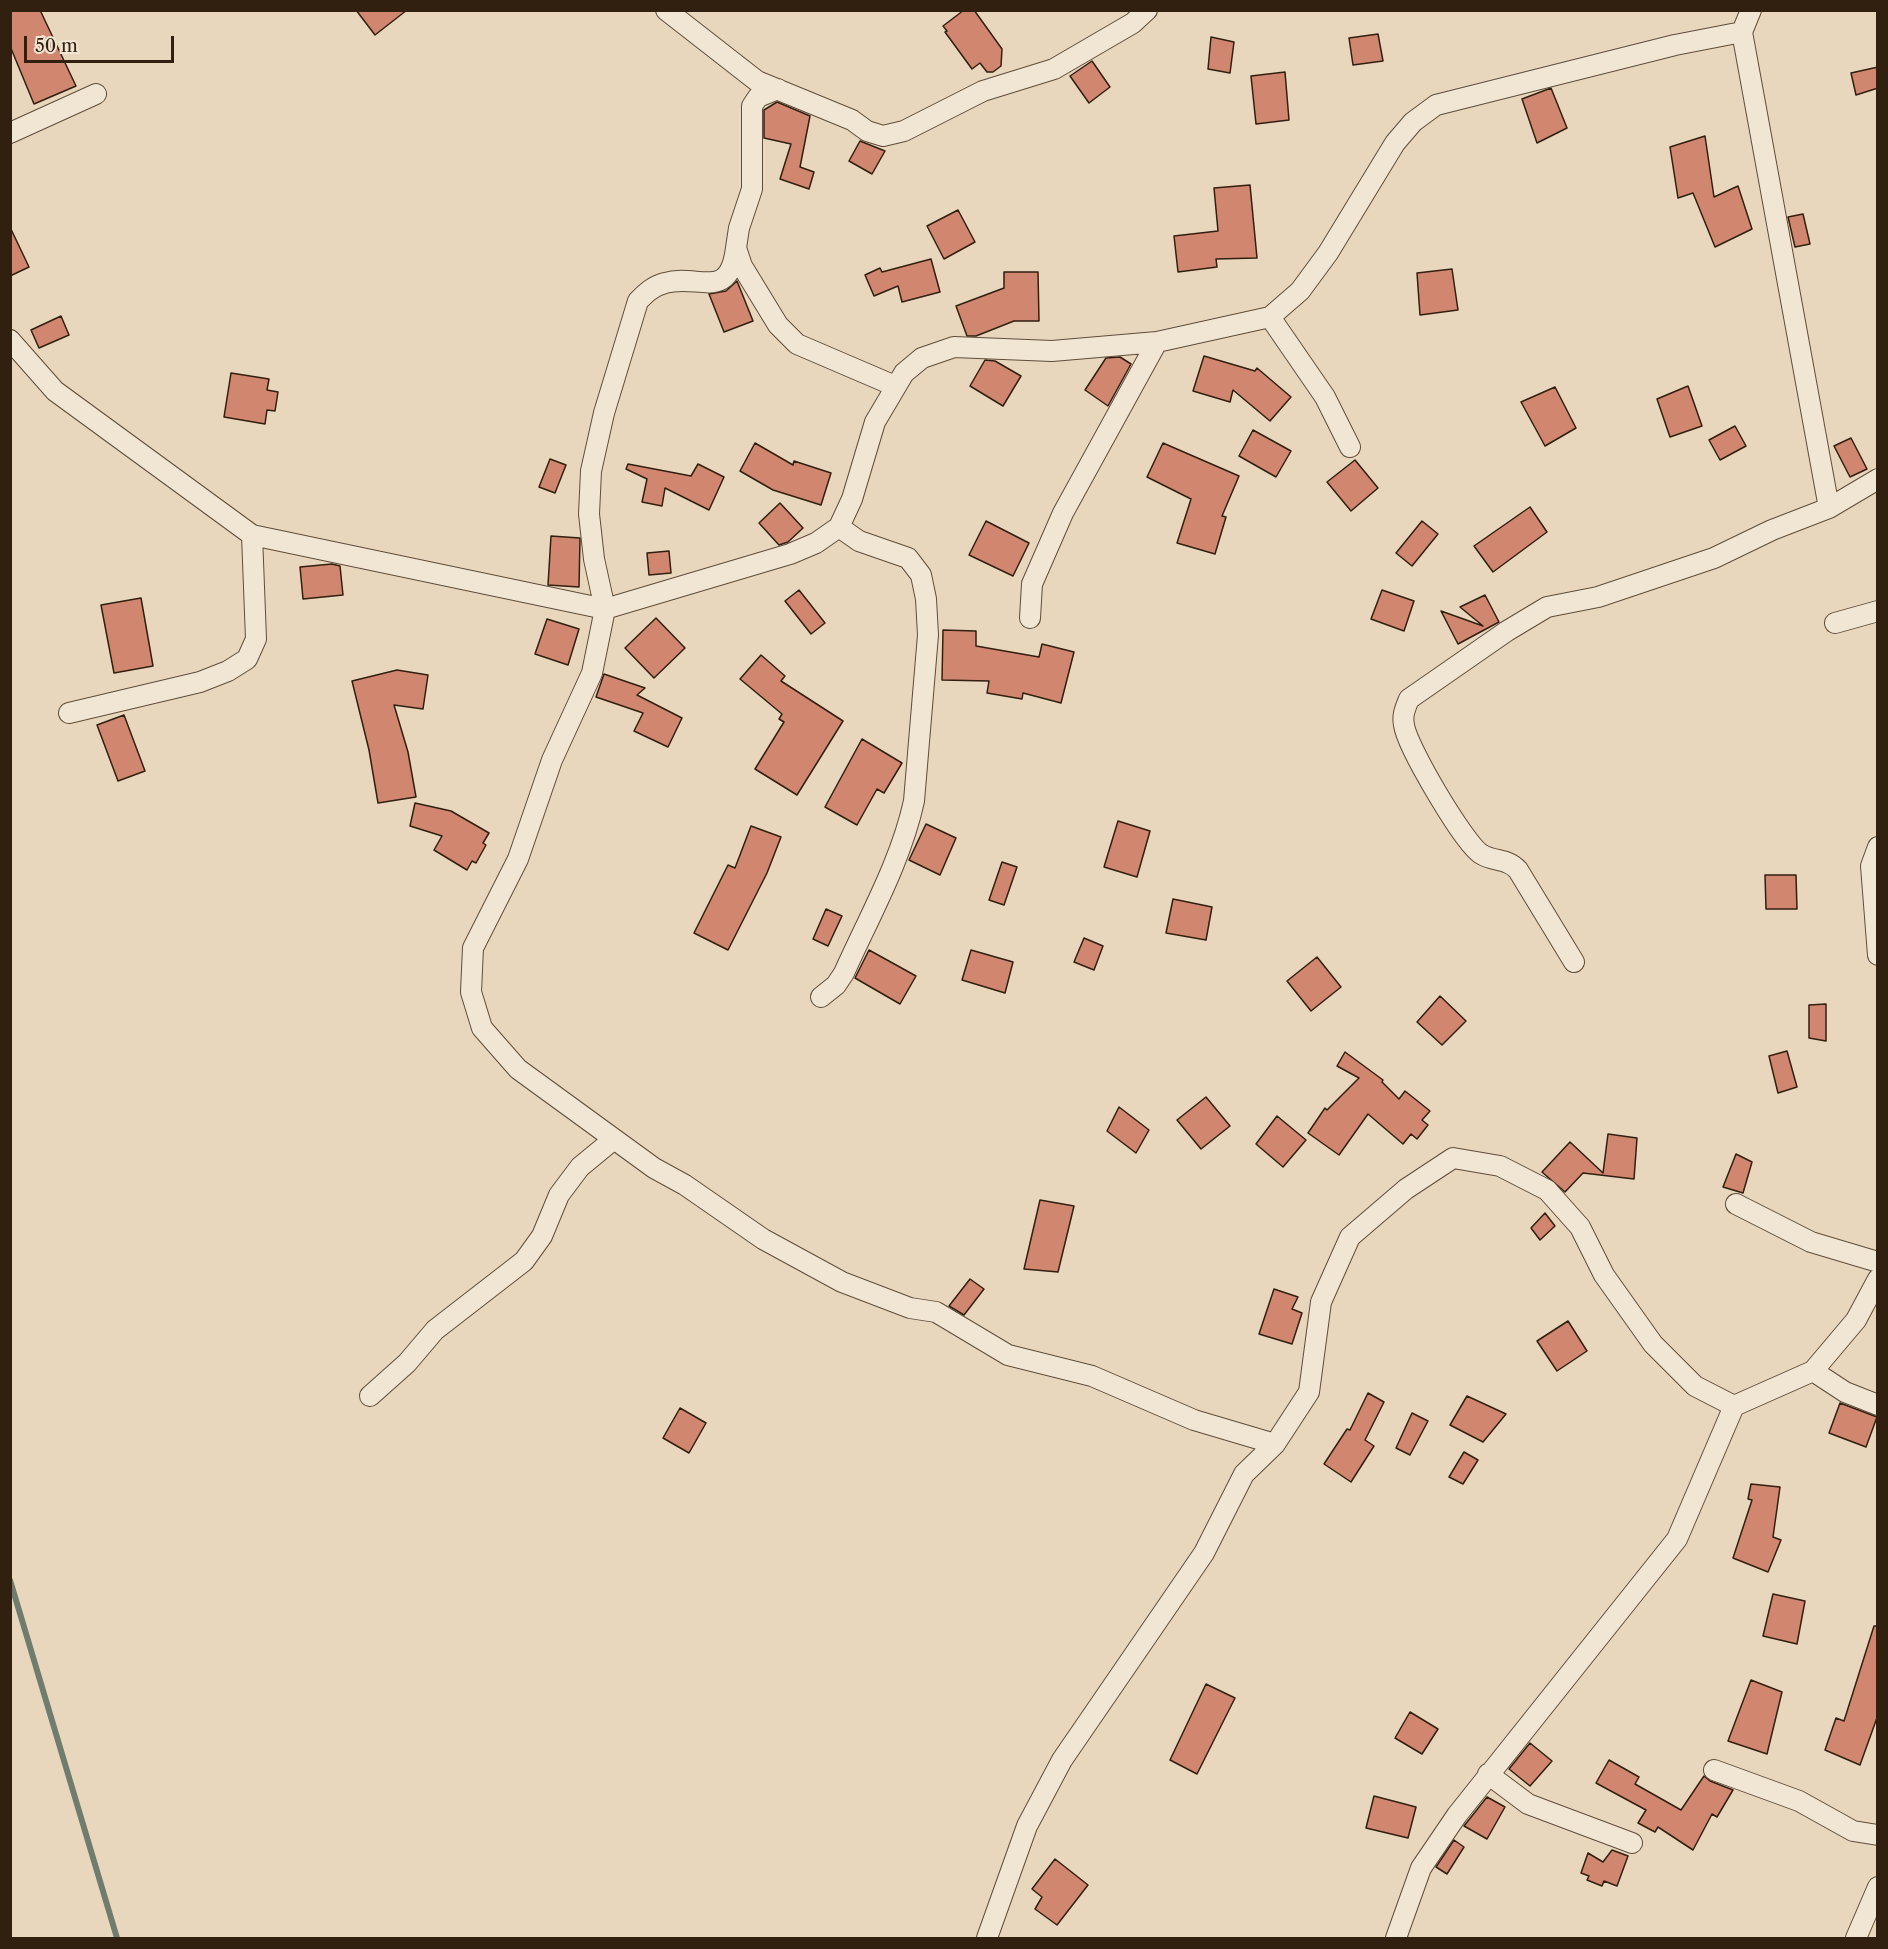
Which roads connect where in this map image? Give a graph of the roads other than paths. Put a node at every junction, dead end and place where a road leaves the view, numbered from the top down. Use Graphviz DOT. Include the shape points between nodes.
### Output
graph roads {
  1 [pos="666,10"];
  2 [pos="1147,10"];
  3 [pos="1750,10"];
  4 [pos="1742,32"];
  5 [pos="778,89"];
  6 [pos="96,94"];
  7 [pos="10,133"];
  8 [pos="736,248"];
  9 [pos="1270,316"];
  10 [pos="10,340"];
  11 [pos="1157,342"];
  12 [pos="895,386"];
  13 [pos="1350,447"];
  14 [pos="1878,479"];
  15 [pos="1829,508"];
  16 [pos="839,527"];
  17 [pos="252,535"];
  18 [pos="606,609"];
  19 [pos="1878,611"];
  20 [pos="1030,618"];
  21 [pos="1835,623"];
  22 [pos="69,713"];
  23 [pos="1878,847"];
  24 [pos="1878,955"];
  25 [pos="1574,962"];
  26 [pos="821,997"];
  27 [pos="614,1139"];
  28 [pos="1736,1204"];
  29 [pos="1878,1262"];
  30 [pos="1878,1280"];
  31 [pos="1813,1371"];
  32 [pos="370,1396"];
  33 [pos="1878,1405"];
  34 [pos="1734,1406"];
  35 [pos="1275,1444"];
  36 [pos="1714,1770"];
  37 [pos="1488,1774"];
  38 [pos="1878,1835"];
  39 [pos="1632,1843"];
  40 [pos="1878,1887"];
  41 [pos="987,1938"];
  42 [pos="1396,1938"];
  43 [pos="1856,1938"];
  1 -- 5 [label="street" via="757,81"];
  2 -- 5 [label="street" via="1133,23 1054,69 984,91 904,131 884,135 867,131 852,120"];
  3 -- 4 [label="street"];
  4 -- 9 [label="street" via="1436,105 1413,122 1395,143 1328,253 1300,291"];
  4 -- 15 [label="street"];
  5 -- 8 [label="street" via="758,97 752,106 752,189"];
  6 -- 7 [label="street"];
  8 -- 12 [label="street" via="742,266 778,325 797,344"];
  8 -- 18 [label="street" via="731,270 724,279 712,284 667,282 649,290 638,302 604,413 591,471 589,514 594,559"];
  9 -- 11 [label="street"];
  9 -- 13 [label="street" via="1325,397"];
  10 -- 17 [label="street" via="55,391"];
  11 -- 12 [label="street" via="1052,351 954,347 922,358"];
  11 -- 20 [label="street" via="1063,513 1032,584"];
  12 -- 16 [label="street" via="875,422 852,499"];
  14 -- 15 [label="street"];
  15 -- 25 [label="street" via="1714,558 1598,597 1547,607 1409,699 1403,713 1404,728 1420,766 1475,849 1518,870"];
  16 -- 18 [label="street" via="790,554"];
  16 -- 26 [label="street" via="859,541 908,558 921,575 928,635 909,823 844,973"];
  17 -- 18 [label="street"];
  17 -- 22 [label="street" via="256,639 247,659 200,682"];
  18 -- 27 [label="street" via="592,673 552,760 518,859 473,948 471,992 482,1028 518,1069"];
  19 -- 21 [label="street"];
  23 -- 24 [label="street" via="1871,866"];
  27 -- 32 [label="street" via="580,1167 559,1195 542,1236 524,1261 435,1330 407,1364"];
  27 -- 35 [label="street" via="763,1239 842,1282 910,1308 936,1312 1008,1355 1092,1376 1194,1420"];
  28 -- 29 [label="street" via="1811,1242"];
  30 -- 31 [label="street" via="1856,1320"];
  31 -- 33 [label="street" via="1845,1392"];
  31 -- 34 [label="street"];
  34 -- 35 [label="street" via="1695,1386 1653,1344 1604,1275 1580,1227 1547,1190 1500,1166 1453,1158 1406,1189 1350,1237 1321,1302 1309,1392"];
  34 -- 37 [label="street" via="1677,1539"];
  35 -- 41 [label="street" via="1244,1473 1204,1552 1062,1760 1027,1826"];
  36 -- 38 [label="street" via="1799,1801 1853,1831"];
  37 -- 39 [label="street" via="1527,1804"];
  37 -- 42 [label="street" via="1421,1868"];
  40 -- 43 [label="street"];
}
